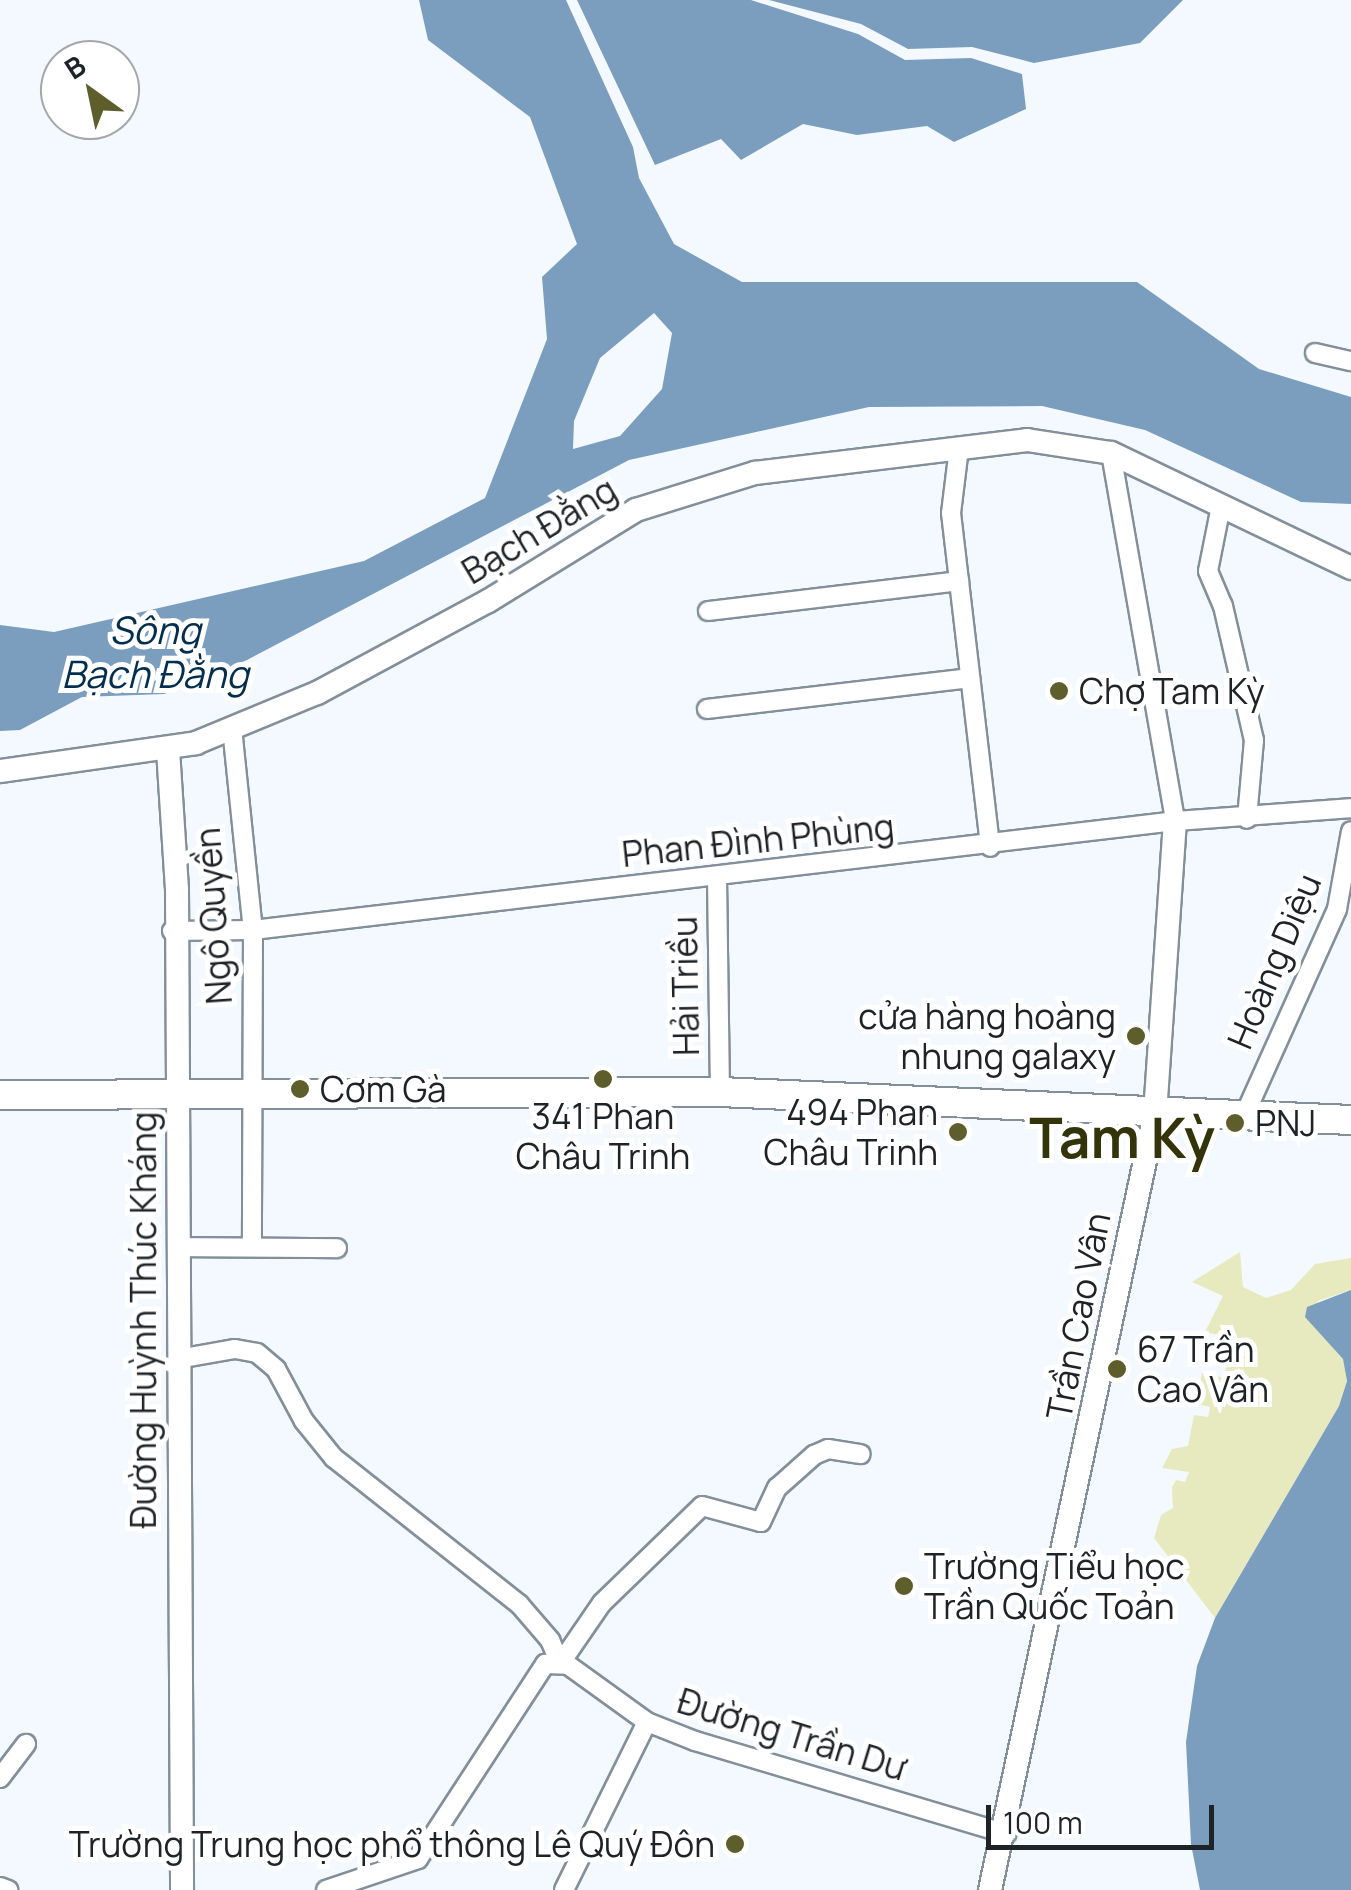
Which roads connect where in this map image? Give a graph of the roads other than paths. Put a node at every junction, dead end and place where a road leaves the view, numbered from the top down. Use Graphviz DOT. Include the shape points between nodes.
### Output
graph roads {
  1 [pos="1315,353"];
  2 [pos="1351,360"];
  3 [pos="959,448"];
  4 [pos="1111,453"];
  5 [pos="1221,506"];
  6 [pos="1351,568"];
  7 [pos="959,581"];
  8 [pos="708,612"];
  9 [pos="970,678"];
  10 [pos="707,710"];
  11 [pos="232,728"];
  12 [pos="168,750"];
  13 [pos="0,772"];
  14 [pos="1351,808"];
  15 [pos="1247,819"];
  16 [pos="1175,821"];
  17 [pos="1351,830"];
  18 [pos="990,846"];
  19 [pos="717,878"];
  20 [pos="1346,897"];
  21 [pos="172,930"];
  22 [pos="253,930"];
  23 [pos="720,1092"];
  24 [pos="0,1095"];
  25 [pos="176,1099"];
  26 [pos="254,1099"];
  27 [pos="1155,1114"];
  28 [pos="1245,1114"];
  29 [pos="1351,1120"];
  30 [pos="252,1246"];
  31 [pos="177,1247"];
  32 [pos="337,1248"];
  33 [pos="178,1359"];
  34 [pos="861,1454"];
  35 [pos="560,1664"];
  36 [pos="647,1722"];
  37 [pos="26,1744"];
  38 [pos="0,1778"];
  39 [pos="1006,1834"];
  40 [pos="0,1887"];
  41 [pos="8,1890"];
  42 [pos="182,1890"];
  43 [pos="326,1890"];
  44 [pos="564,1890"];
  45 [pos="990,1890"];
  1 -- 2 [label="street"];
  3 -- 4 [label="street, Bạch Đằng" via="1028,440"];
  3 -- 7 [label="street" via="951,513"];
  3 -- 11 [label="street, Bạch Đằng" via="756,473 636,510 454,620 317,693"];
  4 -- 5 [label="street, Bạch Đằng"];
  4 -- 16 [label="street, Trần Cao Vân"];
  5 -- 6 [label="street, Bạch Đằng"];
  5 -- 15 [label="street" via="1208,571 1223,606 1254,740"];
  7 -- 8 [label="street"];
  7 -- 9 [label="street"];
  9 -- 10 [label="street"];
  9 -- 18 [label="street"];
  11 -- 12 [label="street, Bạch Đằng"];
  11 -- 22 [label="street, Ngô Quyền"];
  12 -- 13 [label="street, Bạch Đằng"];
  12 -- 21 [label="street, Đường Huỳnh Thúc Kháng" via="177,890"];
  14 -- 15 [label="street, Phan Đình Phùng"];
  15 -- 16 [label="street, Phan Đình Phùng"];
  16 -- 18 [label="street, Phan Đình Phùng"];
  16 -- 27 [label="street, Trần Cao Vân"];
  17 -- 20 [label="street, Hoàng Diệu"];
  18 -- 19 [label="street, Phan Đình Phùng"];
  19 -- 22 [label="street, Phan Đình Phùng"];
  19 -- 23 [label="street, Hải Triều"];
  20 -- 28 [label="street, Hoàng Diệu"];
  21 -- 22 [label="street, Phan Đình Phùng"];
  21 -- 25 [label="street, Đường Huỳnh Thúc Kháng"];
  22 -- 26 [label="street, Ngô Quyền"];
  23 -- 26 [label="main road"];
  23 -- 27 [label="main road"];
  24 -- 25 [label="main road"];
  25 -- 26 [label="main road"];
  25 -- 31 [label="street, Đường Huỳnh Thúc Kháng"];
  26 -- 30 [label="street, Ngô Quyền"];
  27 -- 28 [label="main road"];
  27 -- 39 [label="street, Trần Cao Vân"];
  28 -- 29 [label="main road"];
  30 -- 31 [label="street"];
  30 -- 32 [label="street"];
  31 -- 33 [label="street, Đường Huỳnh Thúc Kháng"];
  33 -- 35 [label="street" via="235,1349 257,1353 276,1369 334,1458 519,1604 550,1640"];
  33 -- 42 [label="street, Đường Huỳnh Thúc Kháng"];
  34 -- 35 [label="street" via="828,1449 814,1456 777,1488 761,1522 702,1506 602,1603"];
  35 -- 36 [label="street, Đường Trần Dư"];
  35 -- 43 [label="street" via="544,1664 531,1677 418,1859"];
  36 -- 39 [label="street, Đường Trần Dư"];
  36 -- 44 [label="street"];
  37 -- 38 [label="street"];
  39 -- 45 [label="street, Trần Cao Vân"];
  40 -- 41 [label="street"];
}
